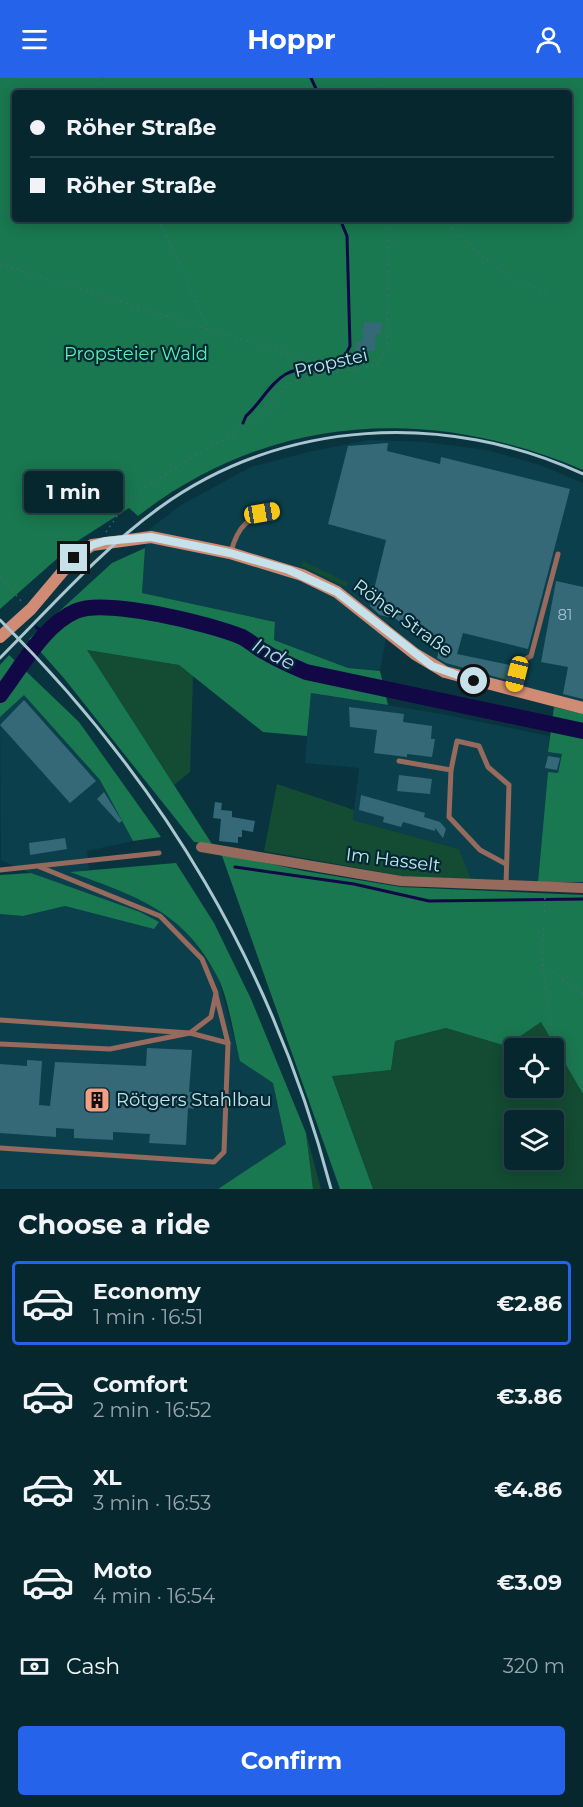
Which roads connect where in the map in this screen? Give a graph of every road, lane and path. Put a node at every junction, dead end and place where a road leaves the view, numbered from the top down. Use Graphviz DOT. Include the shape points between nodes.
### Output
graph roads {
  1 [pos="160,222"];
  2 [pos="391,222"];
  3 [pos="446,222"];
  4 [pos="0,264"];
  5 [pos="549,291"];
  6 [pos="208,328"];
  7 [pos="344,372"];
  8 [pos="276,511"];
  9 [pos="120,540"];
  10 [pos="230,553"];
  11 [pos="558,554"];
  12 [pos="0,577"];
  13 [pos="30,597"];
  14 [pos="0,637"];
  15 [pos="513,691"];
  16 [pos="583,708"];
  17 [pos="399,761"];
  18 [pos="451,771"];
  19 [pos="201,847"];
  20 [pos="159,853"];
  21 [pos="506,864"];
  22 [pos="40,867"];
  23 [pos="0,870"];
  24 [pos="506,886"];
  25 [pos="583,888"];
  26 [pos="545,897"];
  27 [pos="542,964"];
  28 [pos="216,993"];
  29 [pos="583,994"];
  30 [pos="0,1020"];
  31 [pos="190,1034"];
  32 [pos="228,1043"];
  33 [pos="0,1044"];
  34 [pos="583,1086"];
  35 [pos="0,1148"];
  1 -- 6 [label="path"];
  2 -- 7 [label="path, Propstei" via="387,350 377,365"];
  3 -- 5 [label="path" via="509,278 529,288"];
  4 -- 6 [label="path"];
  6 -- 7 [label="path"];
  7 -- 9 [label="path, Propstei" via="302,378 289,384 255,423 132,495 106,533"];
  8 -- 10 [label="lane" via="244,522"];
  9 -- 10 [label="main road, Röher Straße" via="151,537"];
  9 -- 14 [label="main road, Röher Straße" via="92,545 74,558 23,617"];
  10 -- 15 [label="main road, Röher Straße" via="296,572 323,585 445,672"];
  11 -- 15 [label="lane" via="531,656 519,662"];
  12 -- 13 [label="path" via="24,604"];
  15 -- 16 [label="main road, Röher Straße"];
  17 -- 18 [label="lane"];
  18 -- 21 [label="lane" via="449,817 480,850"];
  18 -- 21 [label="lane" via="457,741 479,746 488,767 509,785"];
  19 -- 24 [label="street, Im Hasselt" via="401,881"];
  20 -- 22 [label="lane"];
  21 -- 24 [label="lane"];
  22 -- 23 [label="lane"];
  22 -- 28 [label="lane" via="160,916 202,958"];
  24 -- 25 [label="street, Im Hasselt"];
  26 -- 27 [label="path"];
  27 -- 29 [label="path"];
  27 -- 34 [label="path" via="552,1030"];
  28 -- 31 [label="lane" via="211,1017"];
  28 -- 32 [label="lane"];
  30 -- 31 [label="lane"];
  31 -- 32 [label="lane"];
  31 -- 33 [label="lane" via="110,1049"];
  32 -- 35 [label="lane" via="224,1152 214,1162"];
}
